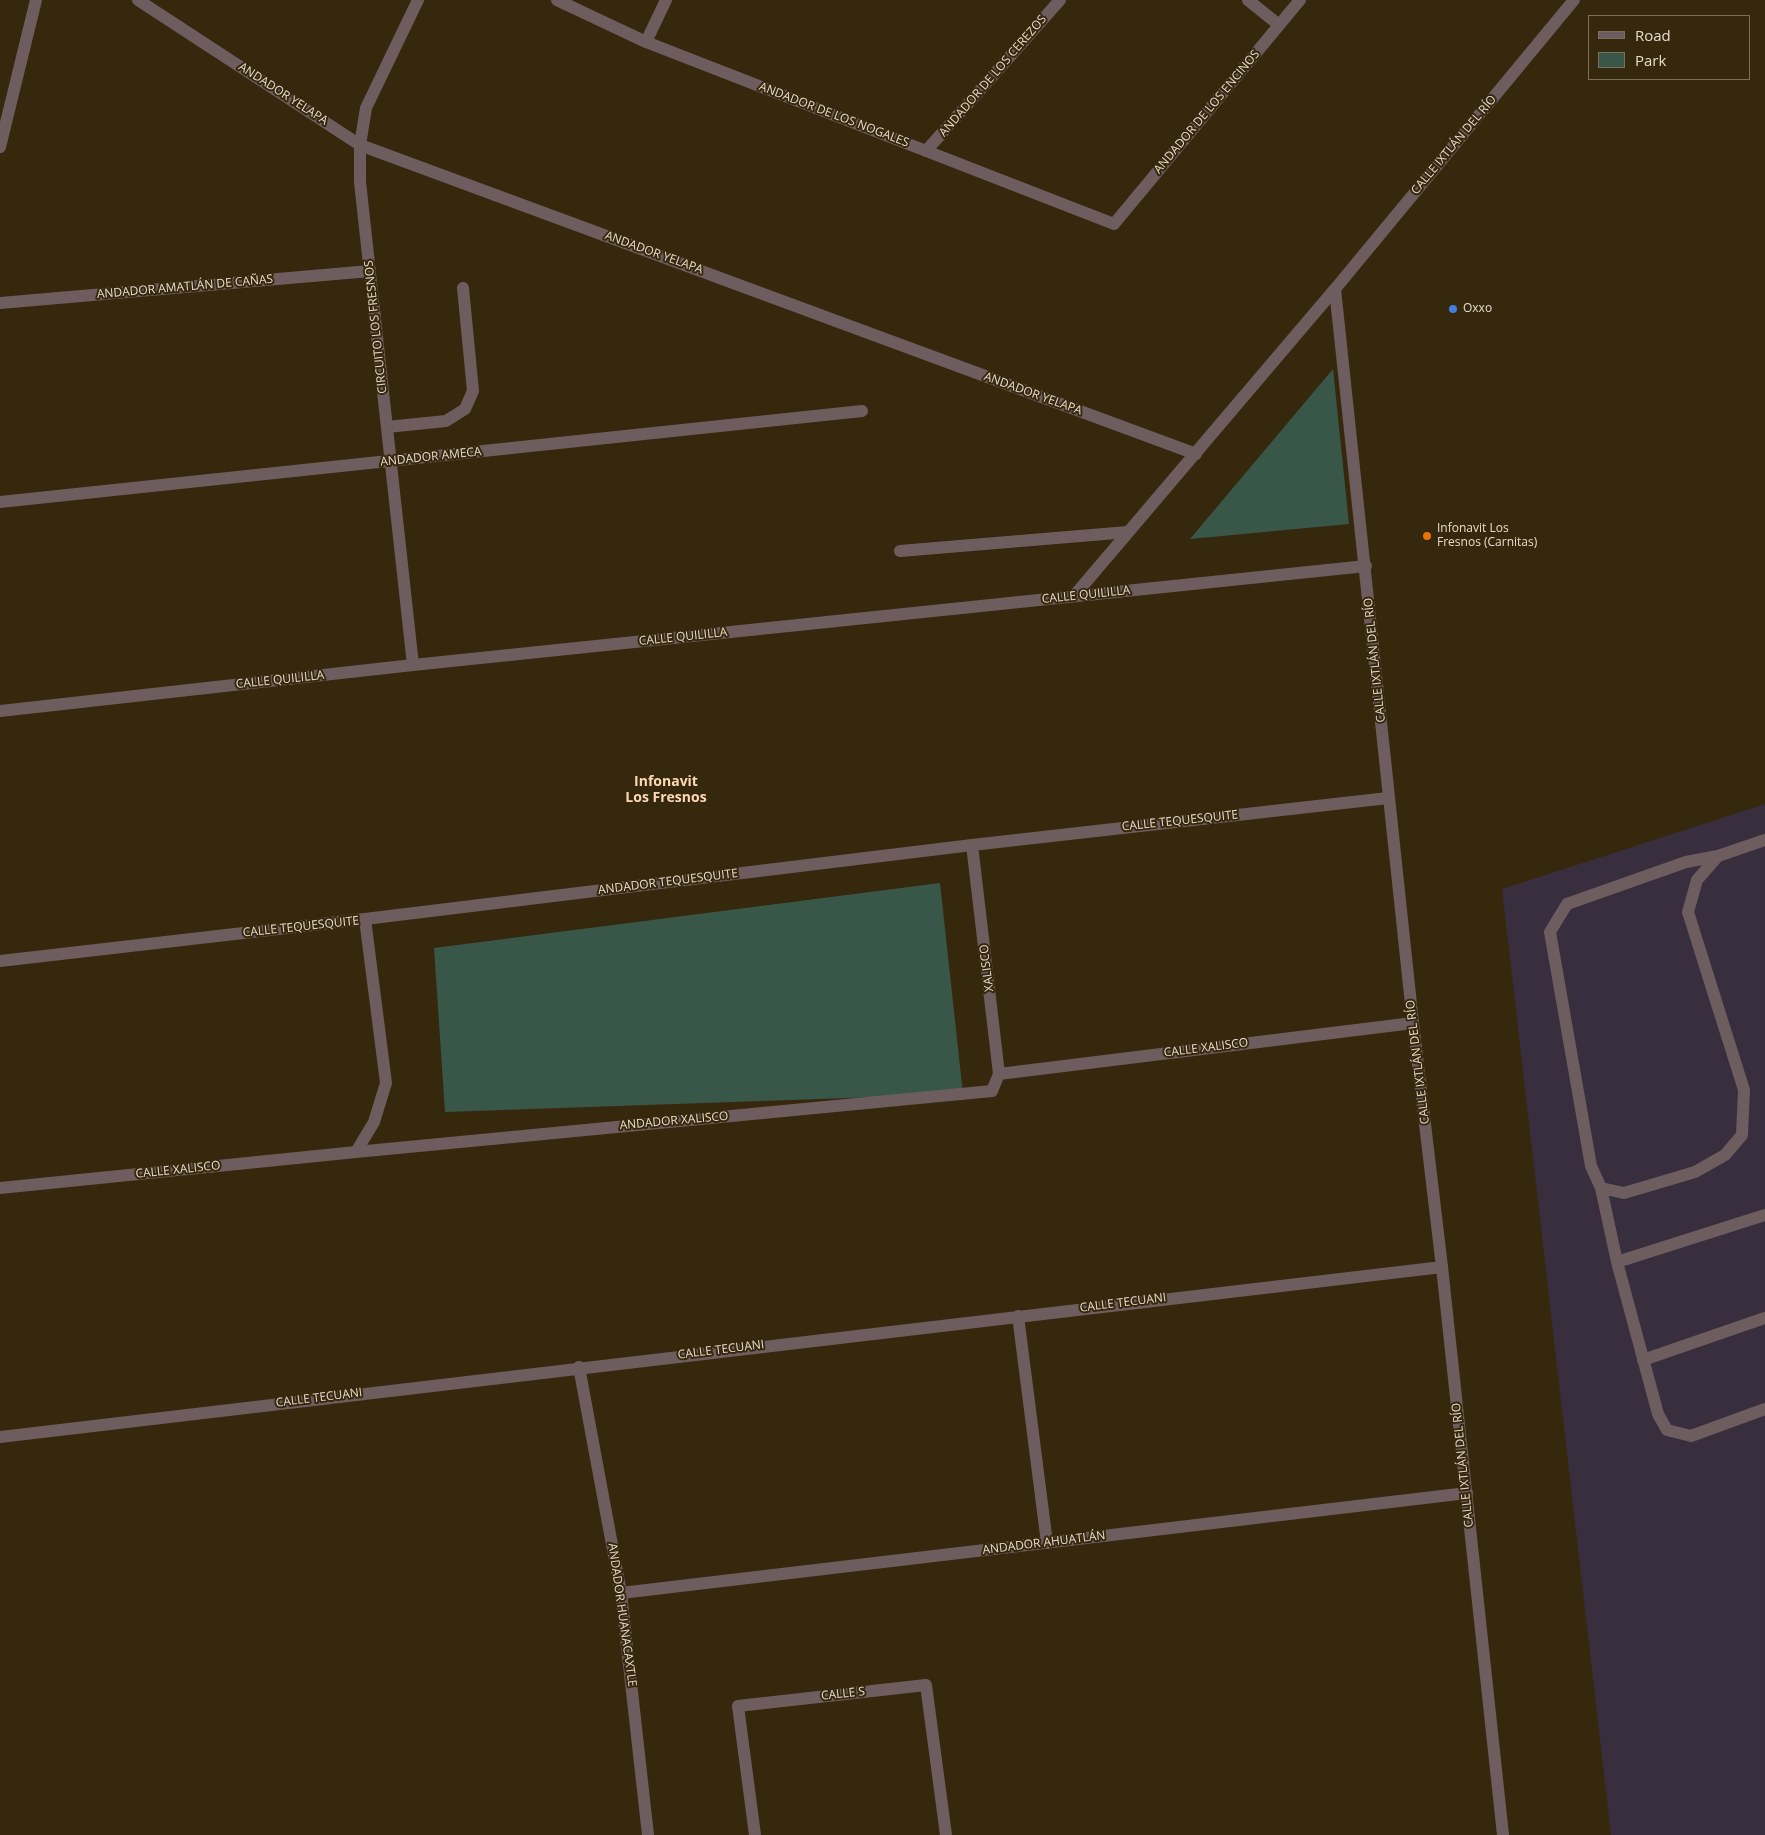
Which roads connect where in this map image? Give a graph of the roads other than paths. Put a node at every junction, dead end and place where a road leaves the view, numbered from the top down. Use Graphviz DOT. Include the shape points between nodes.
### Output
graph roads {
  1 [pos="36,0"];
  2 [pos="138,0"];
  3 [pos="418,0"];
  4 [pos="557,0"];
  5 [pos="666,0"];
  6 [pos="1060,0"];
  7 [pos="1248,0"];
  8 [pos="1300,0"];
  9 [pos="1574,0"];
  10 [pos="1279,25"];
  11 [pos="646,42"];
  12 [pos="360,145"];
  13 [pos="0,147"];
  14 [pos="926,151"];
  15 [pos="1114,224"];
  16 [pos="370,271"];
  17 [pos="463,288"];
  18 [pos="1335,289"];
  19 [pos="0,303"];
  20 [pos="862,411"];
  21 [pos="387,427"];
  22 [pos="1196,454"];
  23 [pos="391,461"];
  24 [pos="0,502"];
  25 [pos="1128,532"];
  26 [pos="900,551"];
  27 [pos="1366,566"];
  28 [pos="1074,596"];
  29 [pos="413,665"];
  30 [pos="0,711"];
  31 [pos="1388,798"];
  32 [pos="1765,840"];
  33 [pos="972,844"];
  34 [pos="1718,856"];
  35 [pos="365,919"];
  36 [pos="0,961"];
  37 [pos="1413,1022"];
  38 [pos="999,1074"];
  39 [pos="992,1091"];
  40 [pos="356,1152"];
  41 [pos="0,1188"];
  42 [pos="1601,1188"];
  43 [pos="1765,1216"];
  44 [pos="1617,1262"];
  45 [pos="1442,1267"];
  46 [pos="1018,1316"];
  47 [pos="1765,1318"];
  48 [pos="1643,1360"];
  49 [pos="579,1367"];
  50 [pos="1765,1409"];
  51 [pos="0,1437"];
  52 [pos="1467,1493"];
  53 [pos="1047,1542"];
  54 [pos="621,1593"];
  55 [pos="648,1835"];
  56 [pos="755,1835"];
  57 [pos="946,1835"];
  58 [pos="1503,1835"];
  1 -- 13 [label="street"];
  2 -- 12 [label="street, ANDADOR YELAPA"];
  3 -- 12 [label="street, CIRCUITO LOS FRESNOS" via="366,108"];
  4 -- 11 [label="street, ANDADOR DE LOS NOGALES"];
  5 -- 11 [label="street"];
  6 -- 14 [label="street, ANDADOR DE LOS CEREZOS"];
  7 -- 10 [label="street"];
  8 -- 10 [label="street, ANDADOR DE LOS ENCINOS"];
  9 -- 18 [label="street, CALLE IXTLÁN DEL RÍO"];
  10 -- 15 [label="street, ANDADOR DE LOS ENCINOS"];
  11 -- 14 [label="street, ANDADOR DE LOS NOGALES"];
  12 -- 16 [label="street, CIRCUITO LOS FRESNOS" via="360,182"];
  12 -- 22 [label="street, ANDADOR YELAPA"];
  14 -- 15 [label="street, ANDADOR DE LOS NOGALES"];
  16 -- 19 [label="street, ANDADOR AMATLÁN DE CAÑAS"];
  16 -- 21 [label="street, CIRCUITO LOS FRESNOS"];
  17 -- 21 [label="street" via="473,390 465,409 446,421"];
  18 -- 22 [label="street, CALLE IXTLÁN DEL RÍO"];
  18 -- 27 [label="street, CALLE IXTLÁN DEL RÍO"];
  20 -- 23 [label="street, ANDADOR AMECA"];
  21 -- 23 [label="street, CIRCUITO LOS FRESNOS"];
  22 -- 25 [label="street, CALLE IXTLÁN DEL RÍO"];
  23 -- 24 [label="street, ANDADOR AMECA"];
  23 -- 29 [label="street, CIRCUITO LOS FRESNOS"];
  25 -- 26 [label="street"];
  25 -- 28 [label="street, CALLE IXTLÁN DEL RÍO"];
  27 -- 28 [label="street, CALLE QUILILLA"];
  27 -- 31 [label="street, CALLE IXTLÁN DEL RÍO"];
  28 -- 29 [label="street, CALLE QUILILLA"];
  29 -- 30 [label="street, CALLE QUILILLA"];
  31 -- 33 [label="street, CALLE TEQUESQUITE"];
  31 -- 37 [label="street, CALLE IXTLÁN DEL RÍO"];
  32 -- 34 [label="street"];
  33 -- 35 [label="street, ANDADOR TEQUESQUITE"];
  33 -- 38 [label="street, XALISCO"];
  34 -- 42 [label="street" via="1686,862 1567,904 1550,932 1591,1166"];
  34 -- 42 [label="street" via="1697,880 1688,912 1744,1090 1742,1135 1725,1155 1694,1172 1624,1193"];
  35 -- 36 [label="street, CALLE TEQUESQUITE"];
  35 -- 40 [label="street, CALLE TEQUESQUITE" via="386,1083 374,1122"];
  37 -- 38 [label="street, CALLE XALISCO"];
  37 -- 45 [label="street, CALLE IXTLÁN DEL RÍO"];
  38 -- 39 [label="street, XALISCO"];
  39 -- 40 [label="street, ANDADOR XALISCO"];
  40 -- 41 [label="street, CALLE XALISCO"];
  42 -- 44 [label="street"];
  43 -- 44 [label="street"];
  44 -- 48 [label="street"];
  45 -- 46 [label="street, CALLE TECUANI"];
  45 -- 52 [label="street, CALLE IXTLÁN DEL RÍO"];
  46 -- 49 [label="street, CALLE TECUANI"];
  46 -- 53 [label="street"];
  47 -- 48 [label="street"];
  48 -- 50 [label="street" via="1658,1414 1667,1430 1691,1436"];
  49 -- 51 [label="street, CALLE TECUANI"];
  49 -- 54 [label="street, ANDADOR HUANACAXTLE"];
  52 -- 53 [label="street, ANDADOR AHUATLÁN"];
  52 -- 58 [label="street, CALLE IXTLÁN DEL RÍO"];
  53 -- 54 [label="street, ANDADOR AHUATLÁN"];
  54 -- 55 [label="street, ANDADOR HUANACAXTLE"];
  56 -- 57 [label="street, CALLE S" via="738,1706 926,1685"];
}
